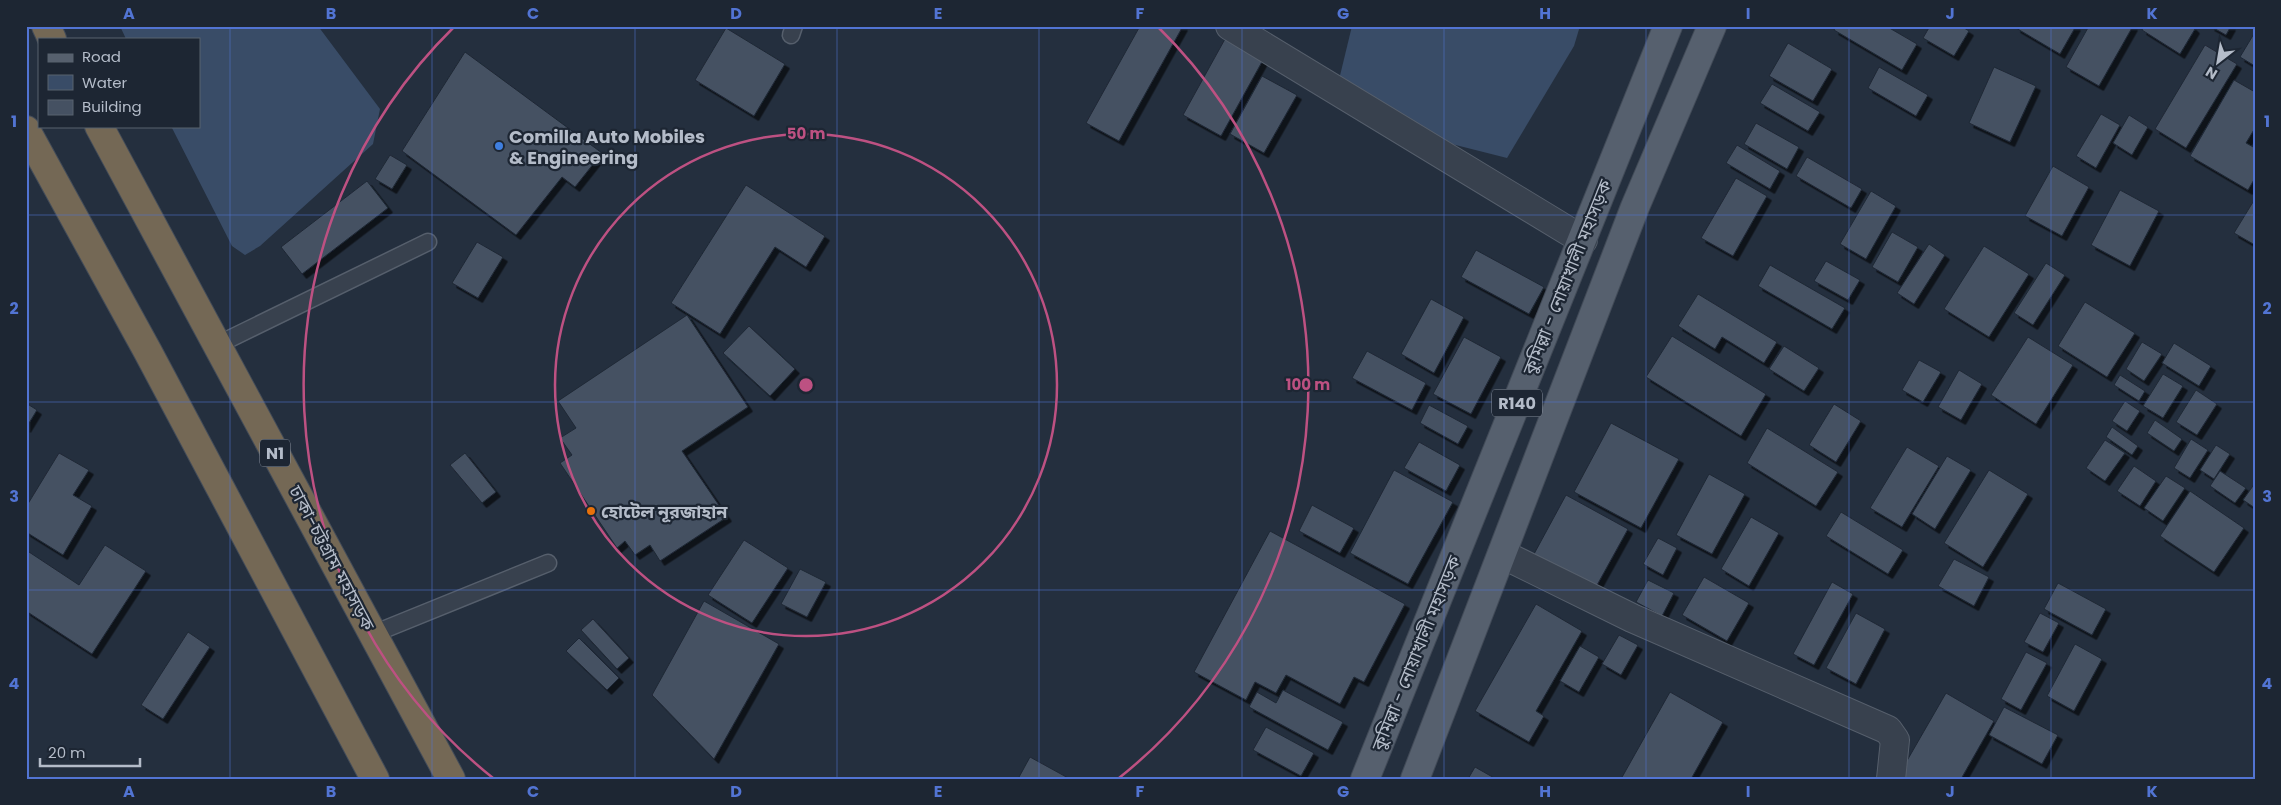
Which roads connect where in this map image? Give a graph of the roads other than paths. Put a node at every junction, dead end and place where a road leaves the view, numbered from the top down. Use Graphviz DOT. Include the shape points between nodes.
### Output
graph roads {
  1 [pos="46,26"];
  2 [pos="1230,26"];
  3 [pos="1668,26"];
  4 [pos="1712,26"];
  5 [pos="52,38"];
  6 [pos="100,128"];
  7 [pos="26,130"];
  8 [pos="1583,240"];
  9 [pos="428,242"];
  10 [pos="217,345"];
  11 [pos="1502,554"];
  12 [pos="548,563"];
  13 [pos="373,634"];
  14 [pos="375,779"];
  15 [pos="451,779"];
  16 [pos="1365,779"];
  17 [pos="1415,779"];
  18 [pos="1891,779"];
  1 -- 5 [label="highway"];
  2 -- 8 [label="street"];
  3 -- 8 [label="main road, কুমিল্লা - নোয়াখালী মহাসড়ক / R140"];
  4 -- 11 [label="main road, R140" via="1635,207"];
  6 -- 10 [label="highway, ঢাকা-চট্টগ্রাম মহাসড়ক / N1"];
  7 -- 14 [label="highway" via="144,344"];
  8 -- 16 [label="main road, কুমিল্লা - নোয়াখালী মহাসড়ক / R140"];
  9 -- 10 [label="lane"];
  10 -- 13 [label="highway, ঢাকা-চট্টগ্রাম মহাসড়ক / N1"];
  11 -- 17 [label="main road, R140"];
  11 -- 18 [label="street" via="1632,618 1888,730 1895,740"];
  12 -- 13 [label="lane"];
  13 -- 15 [label="highway, ঢাকা-চট্টগ্রাম মহাসড়ক / N1"];
}
